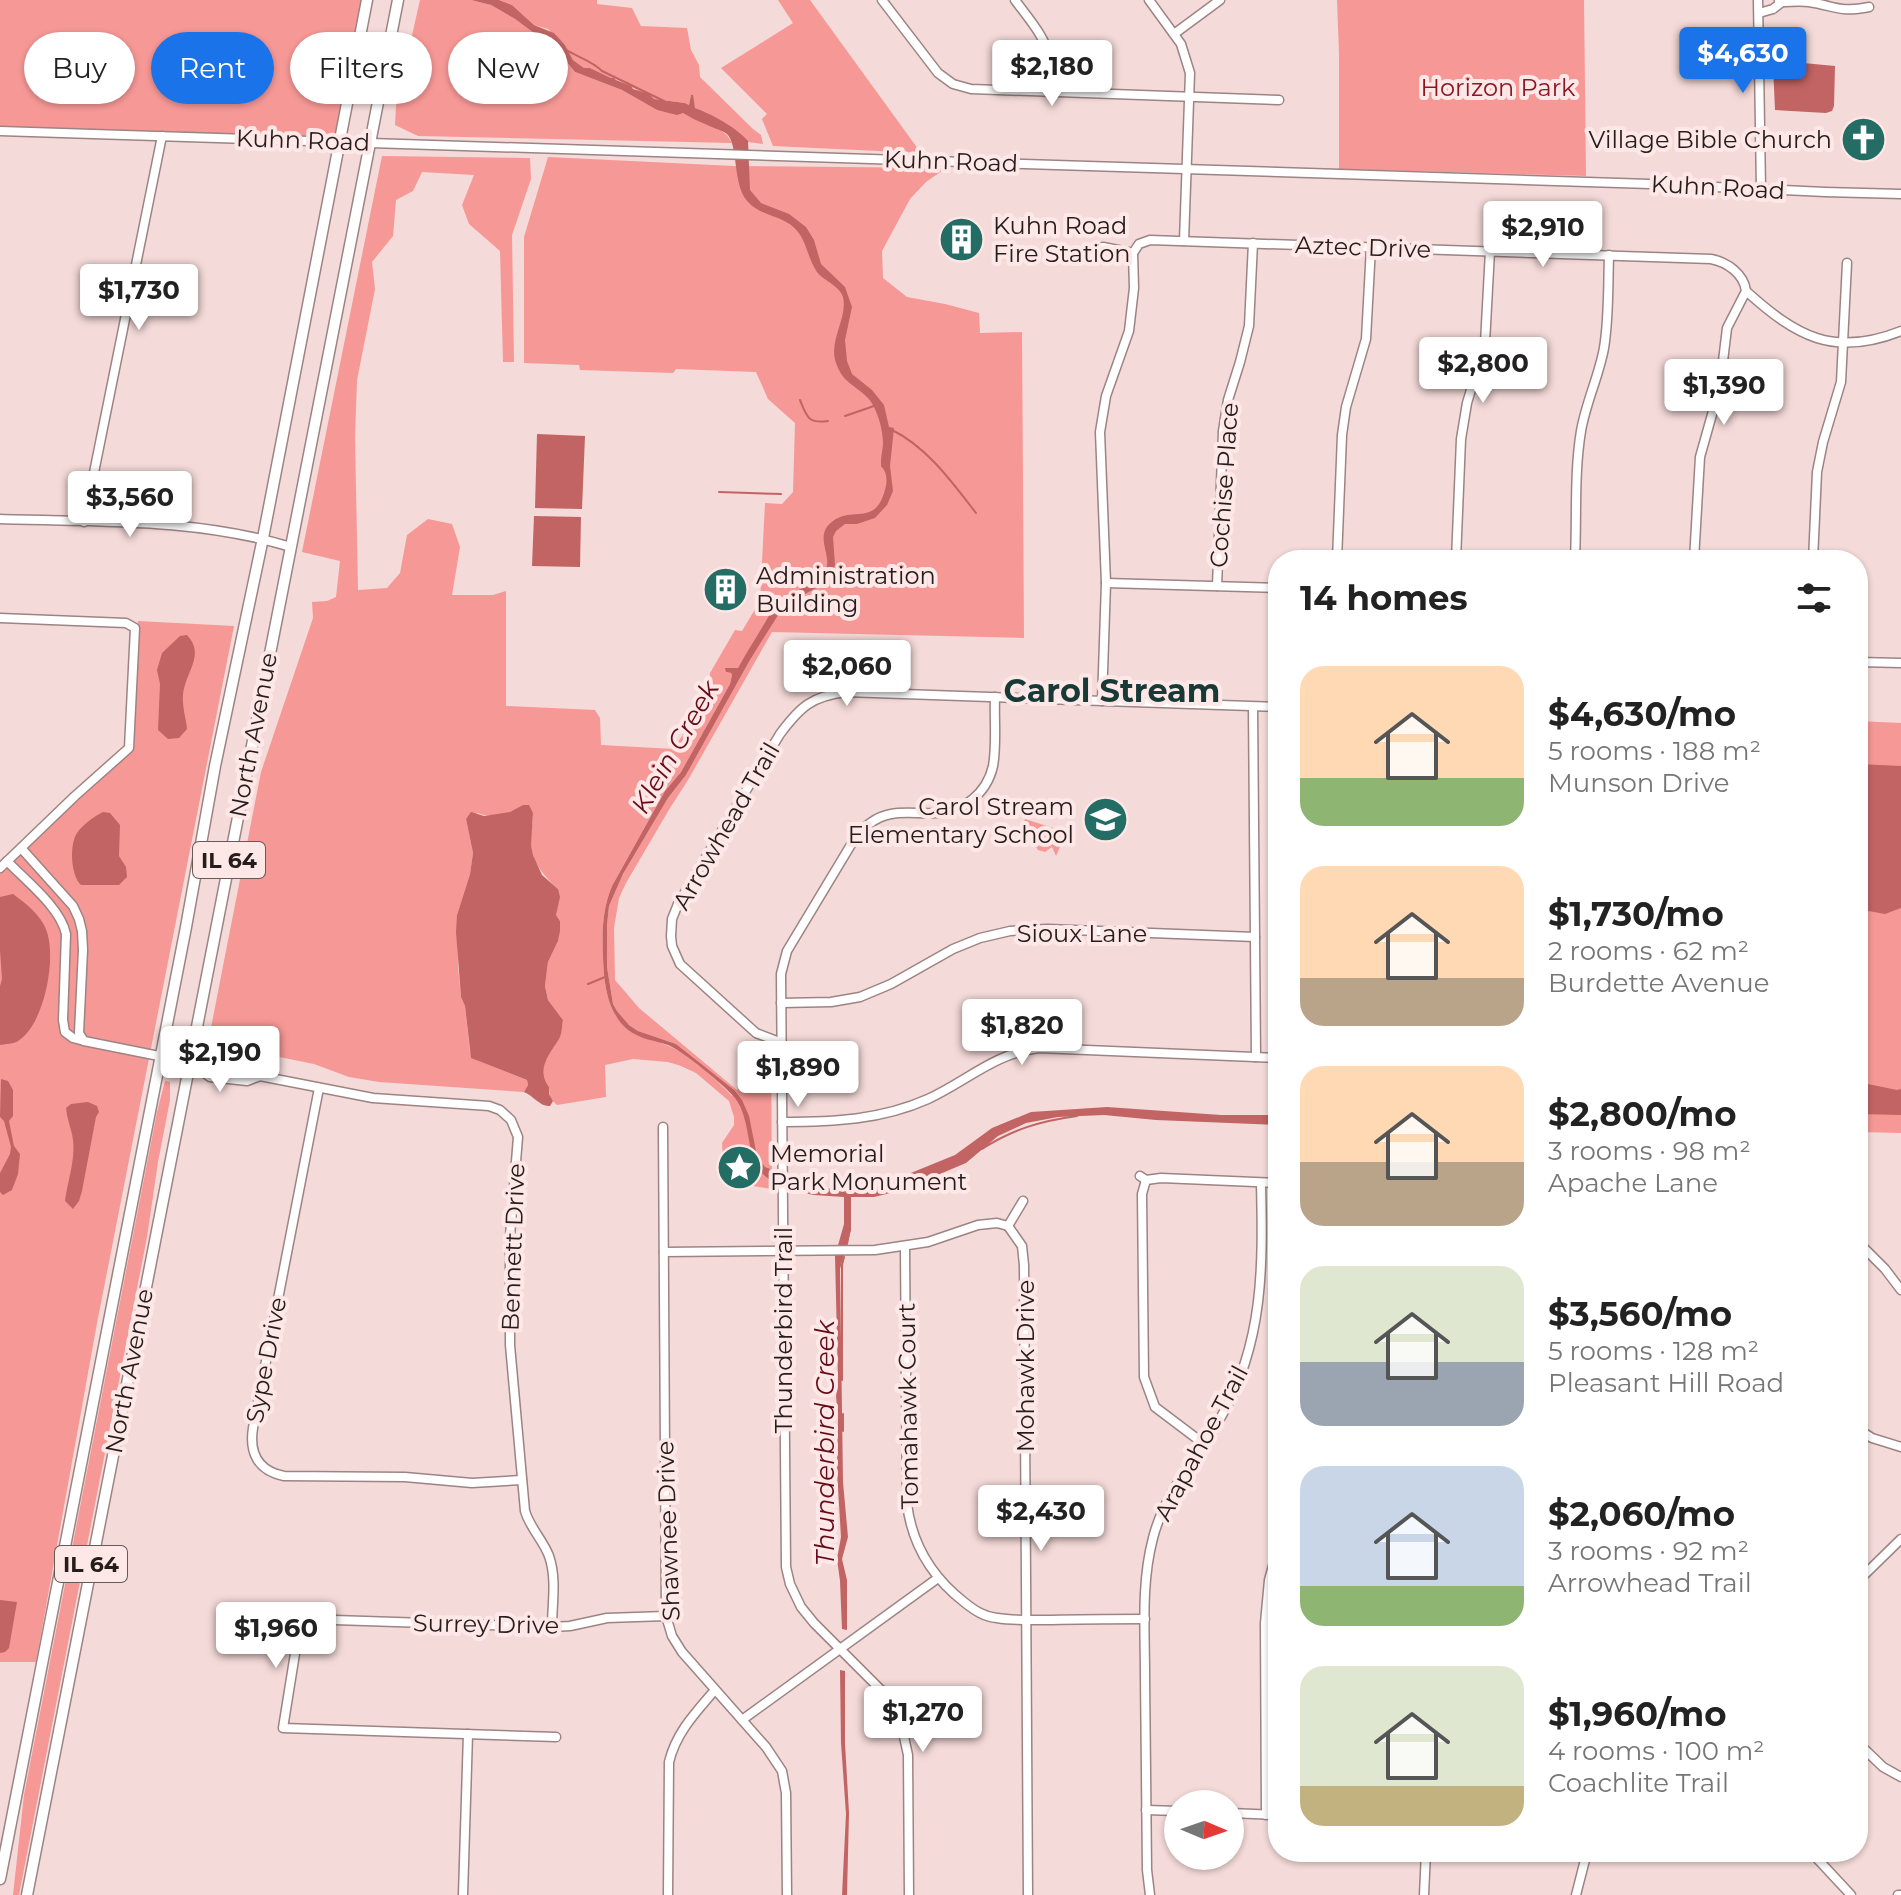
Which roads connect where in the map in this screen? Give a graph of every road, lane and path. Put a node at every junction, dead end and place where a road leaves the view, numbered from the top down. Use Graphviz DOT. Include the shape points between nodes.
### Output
graph roads {
  1 [pos="367,0"];
  2 [pos="398,0"];
  3 [pos="882,0"];
  4 [pos="1015,0"];
  5 [pos="1149,0"];
  6 [pos="1220,0"];
  7 [pos="1758,0"];
  8 [pos="1781,1"];
  9 [pos="1869,7"];
  10 [pos="1759,13"];
  11 [pos="1174,34"];
  12 [pos="1051,92"];
  13 [pos="1188,97"];
  14 [pos="1279,100"];
  15 [pos="0,131"];
  16 [pos="162,136"];
  17 [pos="341,142"];
  18 [pos="369,143"];
  19 [pos="1185,169"];
  20 [pos="1761,190"];
  21 [pos="1901,194"];
  22 [pos="1184,241"];
  23 [pos="1253,243"];
  24 [pos="1103,247"];
  25 [pos="1371,247"];
  26 [pos="1490,251"];
  27 [pos="1133,253"];
  28 [pos="1609,255"];
  29 [pos="1847,263"];
  30 [pos="1746,291"];
  31 [pos="1901,331"];
  32 [pos="1844,342"];
  33 [pos="0,519"];
  34 [pos="84,522"];
  35 [pos="263,538"];
  36 [pos="291,547"];
  37 [pos="1337,550"];
  38 [pos="1456,550"];
  39 [pos="1575,550"];
  40 [pos="1695,550"];
  41 [pos="1813,550"];
  42 [pos="1106,583"];
  43 [pos="1217,586"];
  44 [pos="1268,588"];
  45 [pos="0,618"];
  46 [pos="1868,662"];
  47 [pos="1901,663"];
  48 [pos="995,697"];
  49 [pos="1102,701"];
  50 [pos="1253,707"];
  51 [pos="1268,707"];
  52 [pos="21,848"];
  53 [pos="4,865"];
  54 [pos="1255,937"];
  55 [pos="64,987"];
  56 [pos="81,987"];
  57 [pos="781,1003"];
  58 [pos="84,1041"];
  59 [pos="782,1043"];
  60 [pos="160,1056"];
  61 [pos="1256,1057"];
  62 [pos="1268,1058"];
  63 [pos="189,1062"];
  64 [pos="260,1076"];
  65 [pos="319,1088"];
  66 [pos="782,1122"];
  67 [pos="663,1127"];
  68 [pos="1261,1183"];
  69 [pos="1268,1183"];
  70 [pos="1023,1201"];
  71 [pos="1008,1226"];
  72 [pos="905,1247"];
  73 [pos="783,1251"];
  74 [pos="664,1252"];
  75 [pos="1868,1252"];
  76 [pos="1901,1290"];
  77 [pos="1868,1435"];
  78 [pos="1204,1444"];
  79 [pos="1901,1447"];
  80 [pos="522,1480"];
  81 [pos="1901,1540"];
  82 [pos="1868,1571"];
  83 [pos="938,1578"];
  84 [pos="1268,1591"];
  85 [pos="666,1616"];
  86 [pos="1145,1619"];
  87 [pos="1026,1620"];
  88 [pos="552,1627"];
  89 [pos="840,1649"];
  90 [pos="714,1691"];
  91 [pos="742,1720"];
  92 [pos="468,1734"];
  93 [pos="556,1737"];
  94 [pos="1868,1753"];
  95 [pos="1901,1777"];
  96 [pos="1146,1810"];
  97 [pos="1164,1811"];
  98 [pos="1244,1814"];
  99 [pos="1266,1815"];
  100 [pos="1426,1862"];
  101 [pos="1584,1862"];
  102 [pos="1820,1862"];
  103 [pos="0,1879"];
  104 [pos="27,1895"];
  105 [pos="463,1895"];
  106 [pos="668,1895"];
  107 [pos="787,1895"];
  108 [pos="909,1895"];
  109 [pos="1028,1895"];
  110 [pos="1150,1895"];
  111 [pos="1424,1895"];
  112 [pos="1576,1895"];
  113 [pos="1851,1895"];
  1 -- 17 [label="main road, North Avenue / IL 64"];
  2 -- 18 [label="main road, North Avenue / IL 64"];
  3 -- 12 [label="street" via="929,64 953,84"];
  4 -- 12 [label="street" via="1046,48"];
  5 -- 11 [label="street"];
  6 -- 11 [label="street"];
  7 -- 10 [label="street"];
  8 -- 9 [label="street" via="1853,11"];
  8 -- 10 [label="street"];
  10 -- 20 [label="street"];
  11 -- 13 [label="street" via="1188,62"];
  12 -- 13 [label="street"];
  13 -- 14 [label="street"];
  13 -- 19 [label="street"];
  15 -- 16 [label="street, Kuhn Road"];
  16 -- 17 [label="street, Kuhn Road"];
  16 -- 34 [label="street"];
  17 -- 18 [label="street, Kuhn Road"];
  17 -- 35 [label="main road, North Avenue / IL 64"];
  18 -- 19 [label="street, Kuhn Road"];
  18 -- 36 [label="main road, North Avenue / IL 64"];
  19 -- 20 [label="street, Kuhn Road"];
  19 -- 22 [label="street"];
  20 -- 21 [label="street, Kuhn Road"];
  22 -- 23 [label="street, Aztec Drive"];
  22 -- 27 [label="street, Aztec Drive" via="1147,240"];
  23 -- 25 [label="street, Aztec Drive"];
  23 -- 43 [label="street, Cochise Place" via="1249,326 1223,431"];
  24 -- 27 [label="street"];
  25 -- 26 [label="street, Aztec Drive"];
  25 -- 37 [label="street" via="1366,339 1342,435"];
  26 -- 28 [label="street, Aztec Drive"];
  26 -- 38 [label="street" via="1485,343 1461,439"];
  27 -- 42 [label="street" via="1131,322 1100,432"];
  28 -- 30 [label="street, Aztec Drive" via="1718,260 1734,270"];
  28 -- 39 [label="street" via="1604,347 1581,434"];
  29 -- 32 [label="street"];
  30 -- 32 [label="street, Aztec Drive" via="1797,330"];
  30 -- 40 [label="street" via="1727,328 1720,386 1700,457"];
  31 -- 32 [label="street, Aztec Drive"];
  32 -- 41 [label="street" via="1841,382 1817,472"];
  33 -- 34 [label="street"];
  34 -- 35 [label="street" via="166,524"];
  35 -- 36 [label="street"];
  35 -- 60 [label="main road, North Avenue / IL 64"];
  36 -- 63 [label="main road, North Avenue / IL 64"];
  42 -- 43 [label="street"];
  42 -- 49 [label="street"];
  43 -- 44 [label="street"];
  45 -- 52 [label="street" via="126,623 135,628 129,748"];
  46 -- 47 [label="street"];
  48 -- 49 [label="street, Arrowhead Trail"];
  48 -- 57 [label="street, Thunderbird Trail" via="994,759 986,784 973,801 954,810 894,813 864,827 787,951"];
  48 -- 59 [label="street, Arrowhead Trail" via="835,693 796,712 772,747 678,904 671,936 684,969 756,1033"];
  49 -- 50 [label="street, Arrowhead Trail"];
  50 -- 51 [label="street, Arrowhead Trail"];
  50 -- 54 [label="street"];
  52 -- 53 [label="street"];
  52 -- 56 [label="street" via="79,919"];
  53 -- 55 [label="street" via="63,923"];
  54 -- 57 [label="street, Sioux Lane" via="1010,931 953,949 860,997"];
  54 -- 61 [label="street"];
  55 -- 56 [label="street"];
  55 -- 58 [label="street" via="65,1032"];
  56 -- 58 [label="street" via="79,1033"];
  57 -- 59 [label="street, Thunderbird Trail"];
  58 -- 60 [label="street"];
  59 -- 66 [label="street, Thunderbird Trail"];
  60 -- 63 [label="street"];
  60 -- 103 [label="main road, North Avenue / IL 64"];
  61 -- 62 [label="street"];
  61 -- 66 [label="street" via="1022,1050 889,1113"];
  63 -- 64 [label="street, Bennett Drive" via="223,1061 252,1067"];
  63 -- 64 [label="street, Bennett Drive" via="210,1077 247,1081"];
  63 -- 104 [label="main road, North Avenue / IL 64"];
  64 -- 65 [label="street, Bennett Drive"];
  65 -- 80 [label="street, Bennett Drive" via="373,1098 489,1106 514,1124 518,1143 509,1323"];
  65 -- 80 [label="street, Sype Drive" via="253,1428 255,1458 284,1476"];
  66 -- 73 [label="street, Thunderbird Trail"];
  67 -- 74 [label="street, Shawnee Drive"];
  68 -- 69 [label="street"];
  68 -- 78 [label="street, Arapahoe Trail" via="1262,1271 1255,1329 1236,1389"];
  68 -- 78 [label="street" via="1143,1178 1144,1377 1155,1407"];
  70 -- 71 [label="street"];
  71 -- 72 [label="street" via="978,1225"];
  71 -- 87 [label="street, Mohawk Drive" via="1022,1246 1024,1265"];
  72 -- 73 [label="street"];
  72 -- 83 [label="street, Tomahawk Court" via="907,1504 917,1543"];
  73 -- 74 [label="street"];
  73 -- 89 [label="street, Thunderbird Trail" via="786,1567 801,1607"];
  74 -- 85 [label="street, Shawnee Drive"];
  75 -- 76 [label="street"];
  77 -- 79 [label="street"];
  78 -- 86 [label="street, Arapahoe Trail" via="1175,1484 1156,1525"];
  80 -- 88 [label="street, Bennett Drive" via="528,1520 551,1563"];
  81 -- 82 [label="street"];
  83 -- 87 [label="street, Tomahawk Court" via="986,1616"];
  83 -- 89 [label="street"];
  84 -- 99 [label="street"];
  85 -- 88 [label="street, Surrey Drive"];
  85 -- 90 [label="street, Shawnee Drive" via="675,1642"];
  86 -- 87 [label="street, Tomahawk Court"];
  86 -- 96 [label="street, Arapahoe Trail"];
  87 -- 109 [label="street, Mohawk Drive"];
  88 -- 92 [label="street, Surrey Drive" via="304,1619 283,1728"];
  89 -- 91 [label="street"];
  89 -- 108 [label="street, Thunderbird Trail" via="884,1693 905,1735"];
  90 -- 91 [label="street, Shawnee Drive"];
  90 -- 106 [label="street" via="678,1736 669,1762"];
  91 -- 107 [label="street, Shawnee Drive" via="773,1756 785,1782"];
  92 -- 93 [label="street"];
  92 -- 105 [label="street"];
  94 -- 95 [label="street"];
  96 -- 97 [label="street"];
  96 -- 110 [label="street, Arapahoe Trail"];
  98 -- 99 [label="street"];
  100 -- 111 [label="street"];
  101 -- 112 [label="street"];
  102 -- 113 [label="street"];
}
